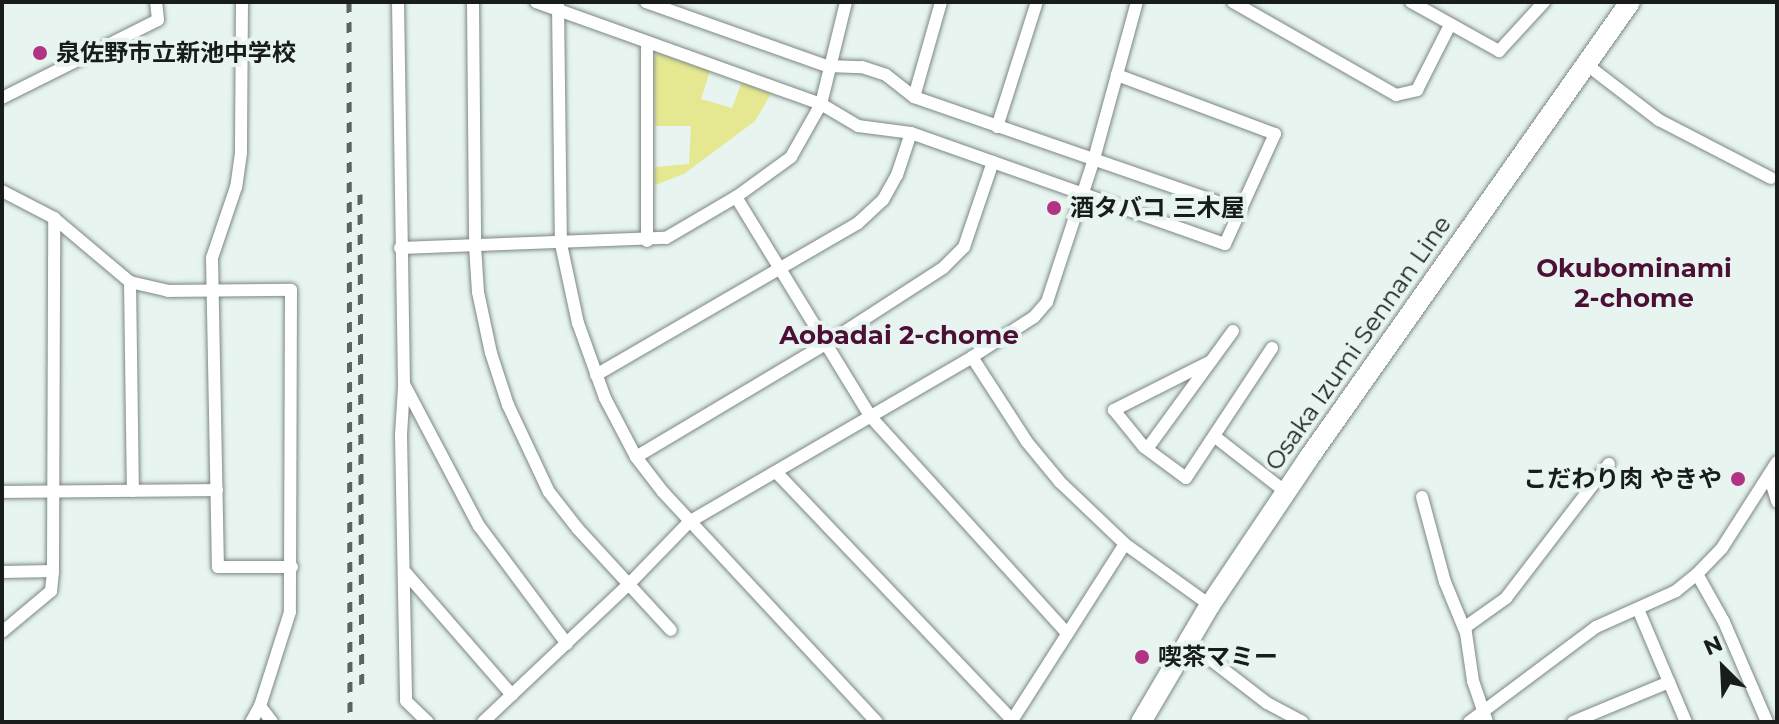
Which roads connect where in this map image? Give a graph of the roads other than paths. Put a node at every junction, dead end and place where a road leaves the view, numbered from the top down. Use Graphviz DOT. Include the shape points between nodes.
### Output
graph roads {
  1 [pos="156,2"];
  2 [pos="242,2"];
  3 [pos="398,2"];
  4 [pos="473,2"];
  5 [pos="536,2"];
  6 [pos="646,2"];
  7 [pos="846,2"];
  8 [pos="941,2"];
  9 [pos="1037,2"];
  10 [pos="1137,2"];
  11 [pos="1233,2"];
  12 [pos="1411,2"];
  13 [pos="1544,2"];
  14 [pos="1630,2"];
  15 [pos="558,6"];
  16 [pos="1450,25"];
  17 [pos="647,42"];
  18 [pos="1587,65"];
  19 [pos="827,66"];
  20 [pos="1117,75"];
  21 [pos="914,97"];
  22 [pos="2,98"];
  23 [pos="821,104"];
  24 [pos="997,127"];
  25 [pos="911,133"];
  26 [pos="1094,159"];
  27 [pos="993,162"];
  28 [pos="1771,178"];
  29 [pos="2,191"];
  30 [pos="1081,193"];
  31 [pos="736,197"];
  32 [pos="1238,209"];
  33 [pos="54,218"];
  34 [pos="647,241"];
  35 [pos="561,244"];
  36 [pos="475,246"];
  37 [pos="400,248"];
  38 [pos="780,269"];
  39 [pos="130,282"];
  40 [pos="211,291"];
  41 [pos="1233,331"];
  42 [pos="824,345"];
  43 [pos="1272,348"];
  44 [pos="972,357"];
  45 [pos="1211,361"];
  46 [pos="596,375"];
  47 [pos="404,384"];
  48 [pos="870,416"];
  49 [pos="1214,436"];
  50 [pos="1147,449"];
  51 [pos="636,457"];
  52 [pos="1777,462"];
  53 [pos="1609,464"];
  54 [pos="776,472"];
  55 [pos="1769,475"];
  56 [pos="217,490"];
  57 [pos="133,491"];
  58 [pos="2,492"];
  59 [pos="55,492"];
  60 [pos="1286,492"];
  61 [pos="1422,497"];
  62 [pos="1777,502"];
  63 [pos="689,522"];
  64 [pos="1125,544"];
  65 [pos="292,567"];
  66 [pos="53,571"];
  67 [pos="2,572"];
  68 [pos="405,572"];
  69 [pos="1697,574"];
  70 [pos="628,585"];
  71 [pos="1210,605"];
  72 [pos="1638,609"];
  73 [pos="1464,628"];
  74 [pos="671,630"];
  75 [pos="2,632"];
  76 [pos="1068,634"];
  77 [pos="1189,643"];
  78 [pos="567,644"];
  79 [pos="1669,682"];
  80 [pos="512,695"];
  81 [pos="260,706"];
  82 [pos="1485,718"];
  83 [pos="1012,721"];
  84 [pos="251,722"];
  85 [pos="272,722"];
  86 [pos="428,722"];
  87 [pos="483,722"];
  88 [pos="877,722"];
  89 [pos="1141,722"];
  90 [pos="1302,722"];
  91 [pos="1469,722"];
  92 [pos="1573,722"];
  93 [pos="1686,722"];
  94 [pos="1767,722"];
  1 -- 22 [label="street" via="158,20"];
  2 -- 40 [label="street" via="241,153 236,187 212,258"];
  3 -- 37 [label="street"];
  4 -- 36 [label="street"];
  5 -- 15 [label="street"];
  6 -- 19 [label="street"];
  7 -- 19 [label="street"];
  8 -- 21 [label="street"];
  9 -- 24 [label="street"];
  10 -- 20 [label="street"];
  11 -- 16 [label="street" via="1396,95 1417,90"];
  12 -- 16 [label="street"];
  13 -- 16 [label="street" via="1499,51"];
  14 -- 18 [label="main road, Osaka Izumi Sennan Line"];
  15 -- 17 [label="street"];
  15 -- 35 [label="street"];
  17 -- 23 [label="street"];
  17 -- 34 [label="street"];
  18 -- 28 [label="street" via="1659,120"];
  18 -- 60 [label="main road, Osaka Izumi Sennan Line"];
  19 -- 21 [label="street" via="862,67 886,75"];
  19 -- 23 [label="street"];
  20 -- 26 [label="street"];
  20 -- 32 [label="street" via="1275,134"];
  21 -- 24 [label="street"];
  23 -- 25 [label="street" via="858,126"];
  23 -- 31 [label="street" via="791,157"];
  24 -- 26 [label="street"];
  25 -- 27 [label="street"];
  25 -- 38 [label="street" via="883,200 858,223"];
  26 -- 30 [label="street"];
  26 -- 32 [label="street"];
  27 -- 30 [label="street"];
  27 -- 42 [label="street" via="964,247 943,268"];
  29 -- 33 [label="street"];
  30 -- 32 [label="street" via="1225,244"];
  30 -- 44 [label="street" via="1047,302 1034,317"];
  31 -- 34 [label="street" via="666,238"];
  31 -- 38 [label="street"];
  33 -- 39 [label="street"];
  33 -- 59 [label="street"];
  34 -- 35 [label="street"];
  35 -- 36 [label="street"];
  35 -- 46 [label="street" via="571,297"];
  36 -- 37 [label="street"];
  36 -- 70 [label="street" via="491,353 526,446 549,492"];
  37 -- 47 [label="street"];
  38 -- 42 [label="street"];
  38 -- 46 [label="street"];
  39 -- 40 [label="street" via="168,291"];
  39 -- 57 [label="street"];
  40 -- 56 [label="street"];
  40 -- 65 [label="street" via="291,290"];
  41 -- 45 [label="street"];
  42 -- 48 [label="street"];
  42 -- 51 [label="street"];
  43 -- 49 [label="street"];
  44 -- 48 [label="street"];
  44 -- 64 [label="street" via="1027,442"];
  45 -- 50 [label="street"];
  45 -- 50 [label="street" via="1114,410"];
  46 -- 51 [label="street"];
  47 -- 68 [label="street"];
  47 -- 78 [label="street" via="479,526"];
  48 -- 54 [label="street"];
  48 -- 76 [label="street"];
  49 -- 50 [label="street" via="1186,478"];
  49 -- 60 [label="street"];
  51 -- 63 [label="street"];
  52 -- 55 [label="street"];
  53 -- 73 [label="street" via="1506,598"];
  54 -- 63 [label="street"];
  54 -- 83 [label="street"];
  55 -- 62 [label="street"];
  55 -- 69 [label="street" via="1722,548"];
  56 -- 57 [label="street"];
  56 -- 65 [label="street" via="218,567"];
  57 -- 59 [label="street"];
  58 -- 59 [label="street"];
  59 -- 66 [label="street"];
  60 -- 71 [label="main road, Osaka Izumi Sennan Line"];
  61 -- 73 [label="street" via="1445,582"];
  63 -- 70 [label="street"];
  63 -- 88 [label="street"];
  64 -- 71 [label="street"];
  64 -- 76 [label="street"];
  65 -- 81 [label="street" via="290,612"];
  66 -- 67 [label="street"];
  66 -- 75 [label="street" via="51,591"];
  68 -- 80 [label="street"];
  68 -- 86 [label="street" via="406,701"];
  69 -- 72 [label="street"];
  69 -- 94 [label="street"];
  70 -- 74 [label="street"];
  70 -- 78 [label="street"];
  71 -- 77 [label="main road, Osaka Izumi Sennan Line"];
  72 -- 79 [label="street"];
  72 -- 82 [label="street" via="1596,627"];
  73 -- 82 [label="street"];
  76 -- 83 [label="street"];
  77 -- 89 [label="main road, Osaka Izumi Sennan Line"];
  77 -- 90 [label="street" via="1267,703"];
  78 -- 80 [label="street"];
  79 -- 92 [label="street"];
  79 -- 93 [label="street"];
  80 -- 87 [label="street"];
  81 -- 84 [label="street"];
  81 -- 85 [label="street"];
  82 -- 91 [label="street"];
}
